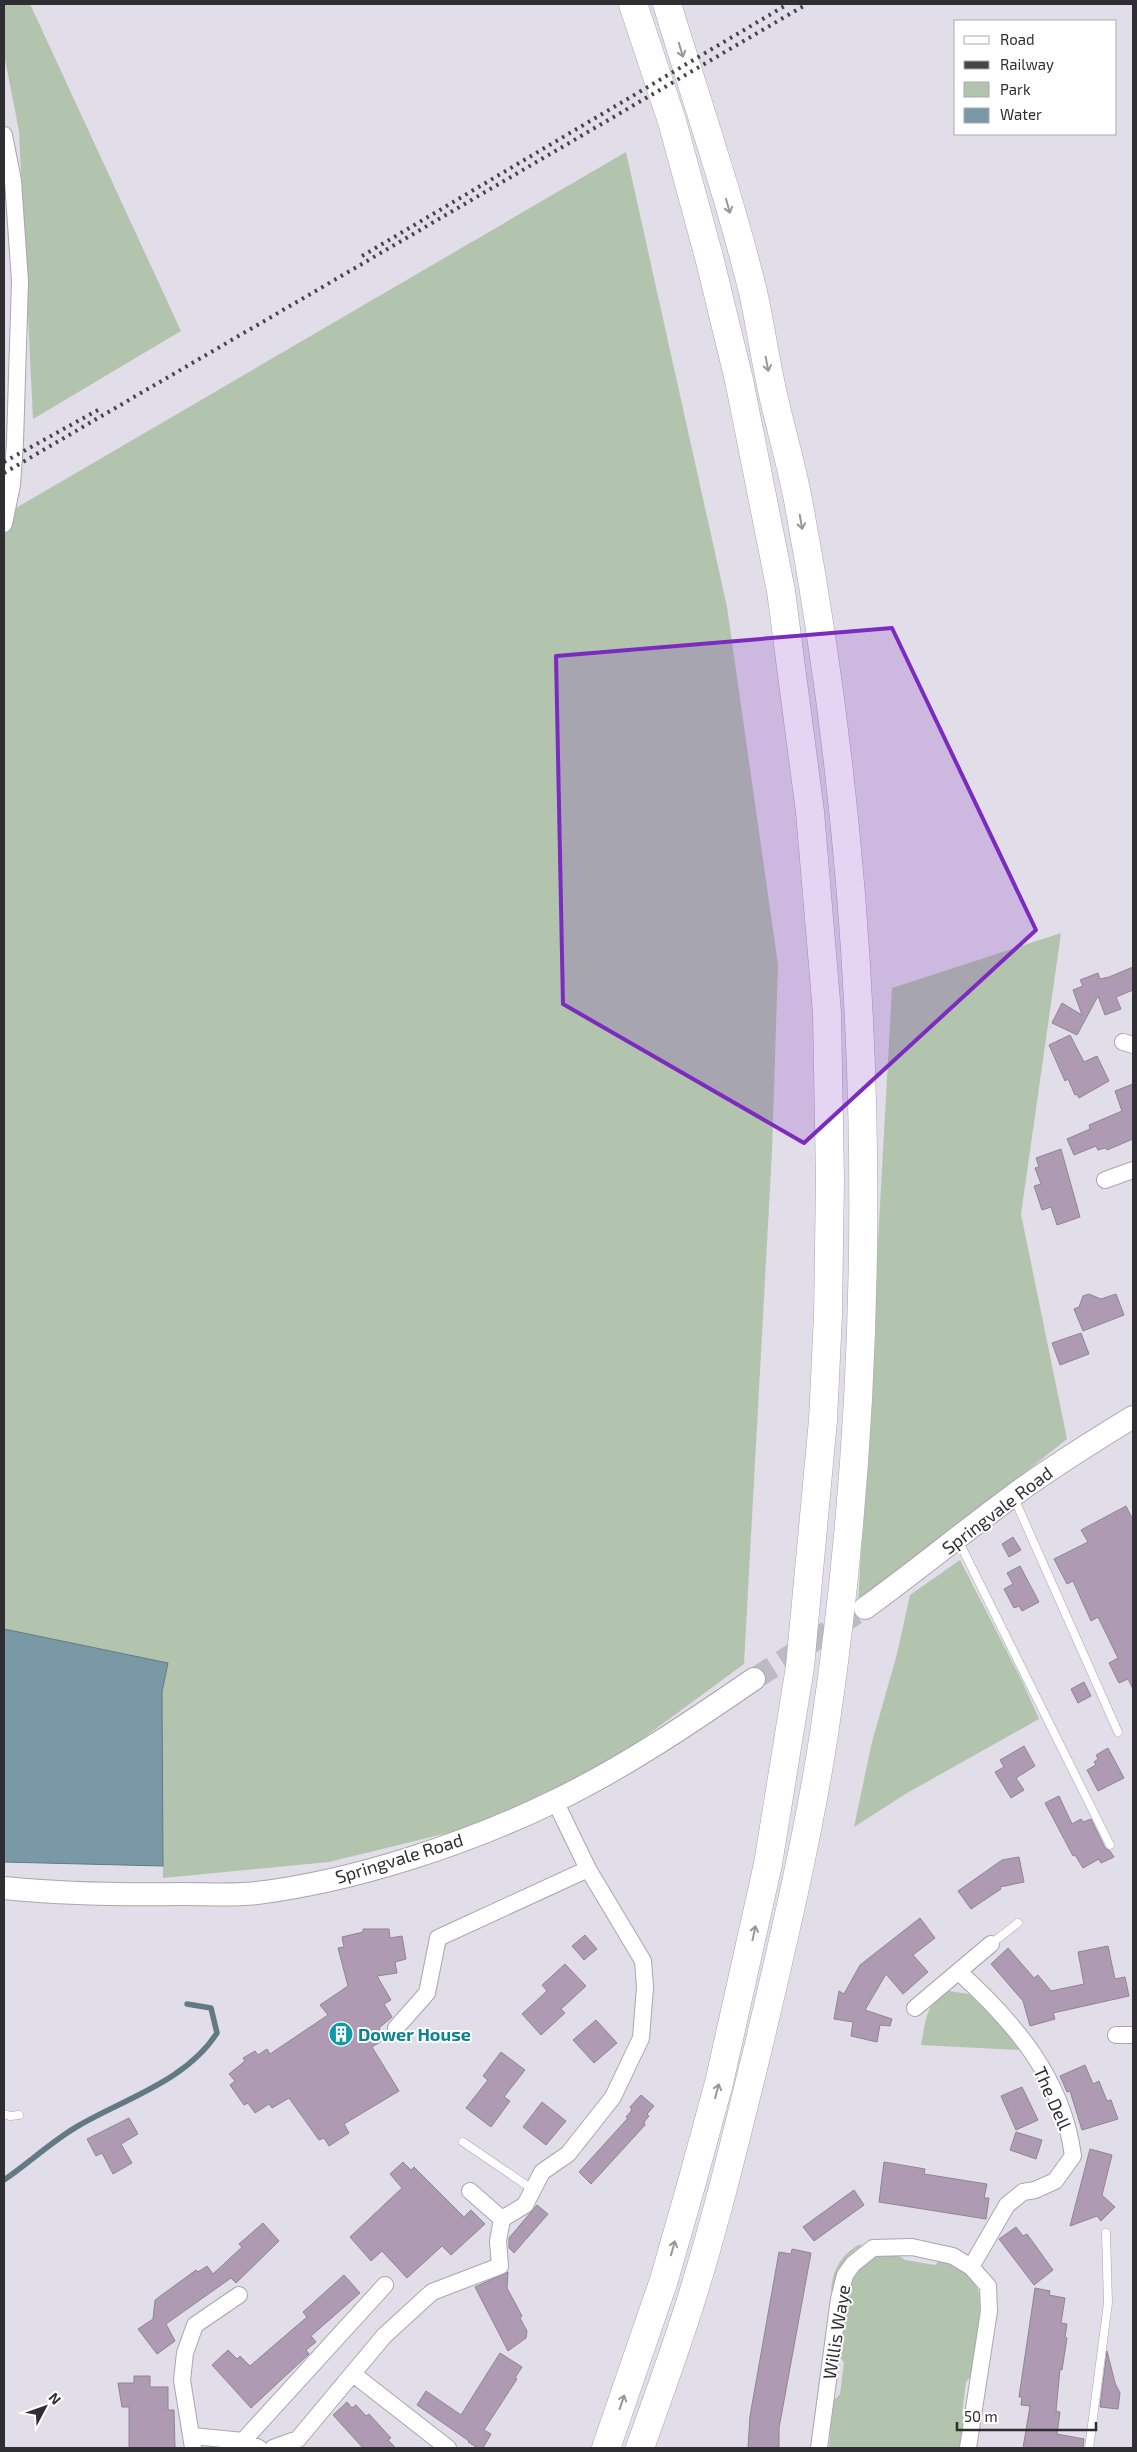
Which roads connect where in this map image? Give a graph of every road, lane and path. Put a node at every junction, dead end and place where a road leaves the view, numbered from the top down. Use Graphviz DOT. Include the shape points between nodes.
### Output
graph roads {
  1 [pos="633,4"];
  2 [pos="667,4"];
  3 [pos="4,135"];
  4 [pos="4,524"];
  5 [pos="1133,1170"];
  6 [pos="1105,1180"];
  7 [pos="1133,1417"];
  8 [pos="1013,1496"];
  9 [pos="957,1538"];
  10 [pos="865,1608"];
  11 [pos="754,1679"];
  12 [pos="1118,1732"];
  13 [pos="555,1801"];
  14 [pos="1110,1845"];
  15 [pos="588,1870"];
  16 [pos="4,1888"];
  17 [pos="1018,1923"];
  18 [pos="991,1944"];
  19 [pos="959,1972"];
  20 [pos="915,2008"];
  21 [pos="396,2028"];
  22 [pos="1116,2034"];
  23 [pos="1133,2035"];
  24 [pos="4,2114"];
  25 [pos="19,2115"];
  26 [pos="463,2142"];
  27 [pos="532,2189"];
  28 [pos="470,2191"];
  29 [pos="502,2219"];
  30 [pos="1106,2233"];
  31 [pos="971,2266"];
  32 [pos="385,2285"];
  33 [pos="239,2295"];
  34 [pos="353,2374"];
  35 [pos="243,2441"];
  36 [pos="193,2442"];
  37 [pos="259,2448"];
  38 [pos="273,2448"];
  39 [pos="448,2448"];
  40 [pos="606,2448"];
  41 [pos="640,2448"];
  42 [pos="819,2448"];
  43 [pos="968,2448"];
  44 [pos="1089,2448"];
  40 -- 1 [label="highway, one-way" via="664,2280 697,2164 746,1972 768,1864 800,1667 823,1420 830,1179 827,1013 810,812 781,591 739,380 709,257 672,121"];
  2 -- 41 [label="highway, one-way" via="752,291 796,493 816,606 845,831 858,1017 863,1172 858,1390 848,1541 824,1733 793,1902 728,2174 692,2296"];
  3 -- 4 [label="street" via="13,181 20,281 15,442 12,485"];
  5 -- 6 [label="street"];
  7 -- 8 [label="street, Springvale Road"];
  8 -- 9 [label="street, Springvale Road"];
  8 -- 12 [label="lane"];
  9 -- 10 [label="street, Springvale Road"];
  9 -- 14 [label="lane"];
  11 -- 13 [label="street, Springvale Road" via="625,1763"];
  13 -- 15 [label="street"];
  13 -- 16 [label="street, Springvale Road" via="463,1840 383,1865 314,1883 255,1893 113,1895"];
  15 -- 21 [label="street" via="438,1938 427,1992"];
  15 -- 27 [label="street" via="643,1961 645,1987 641,2038 613,2097 568,2154 542,2172"];
  17 -- 18 [label="lane"];
  18 -- 19 [label="street"];
  19 -- 20 [label="street"];
  19 -- 31 [label="street, The Dell" via="1016,2029 1046,2075 1066,2119 1073,2156 1055,2181 1023,2192 1008,2204"];
  22 -- 23 [label="street"];
  24 -- 25 [label="lane"];
  26 -- 27 [label="lane"];
  27 -- 29 [label="street" via="525,2205"];
  28 -- 29 [label="street"];
  29 -- 34 [label="street" via="498,2241 500,2266 432,2292 384,2336"];
  30 -- 44 [label="lane" via="1108,2303"];
  31 -- 42 [label="street, Willis Waye" via="953,2256 912,2247 873,2248 853,2264 845,2275 839,2299"];
  31 -- 43 [label="street, Willis Waye" via="988,2286 989,2311"];
  32 -- 35 [label="street"];
  33 -- 36 [label="street" via="195,2325 185,2354 182,2380"];
  34 -- 38 [label="street" via="298,2439"];
  34 -- 39 [label="street"];
  35 -- 36 [label="street"];
  35 -- 37 [label="street"];
}
